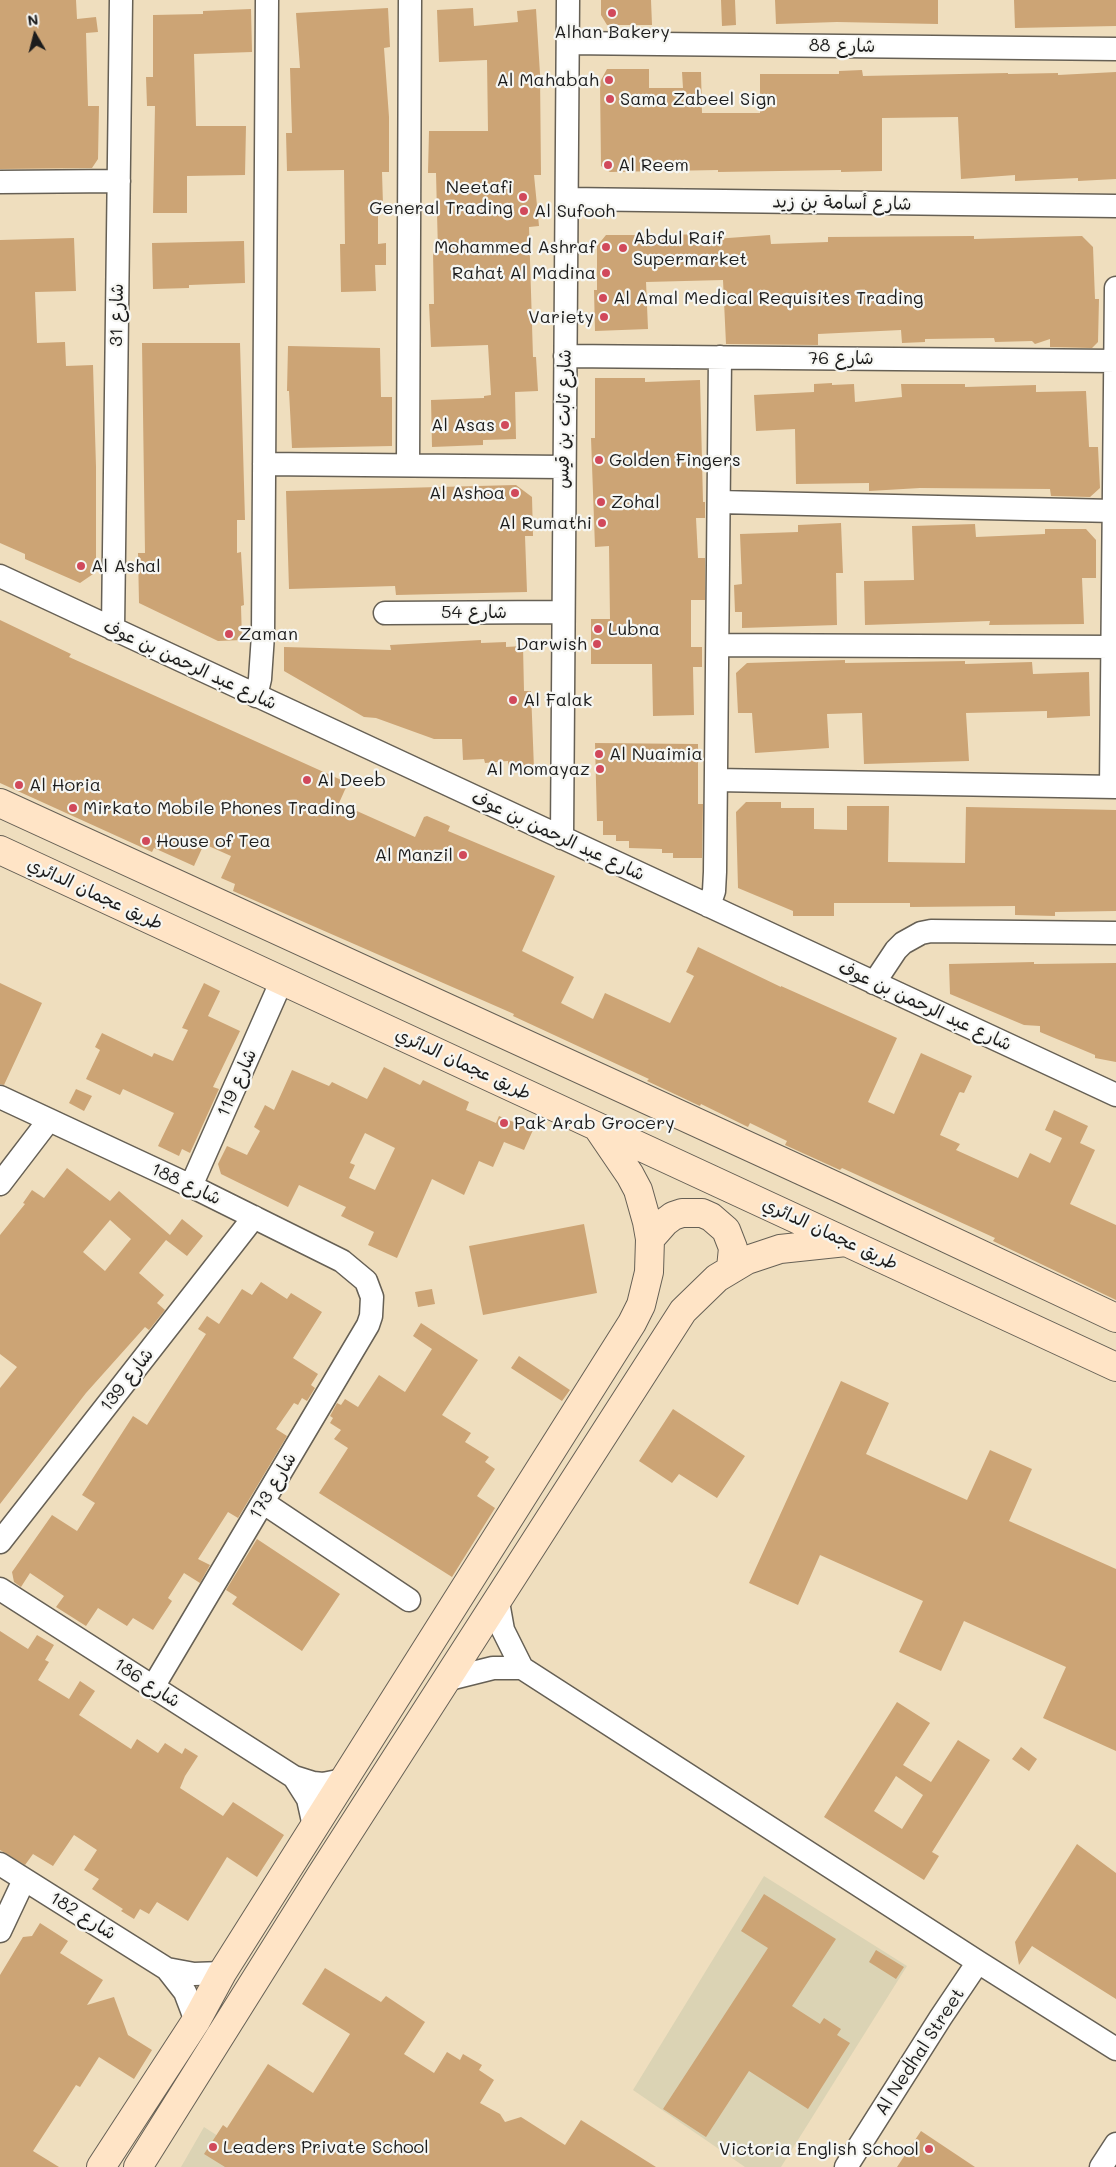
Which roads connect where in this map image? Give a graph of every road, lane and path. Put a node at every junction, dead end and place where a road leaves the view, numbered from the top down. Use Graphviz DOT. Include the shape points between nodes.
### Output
graph roads {
  1 [pos="121,0"];
  2 [pos="267,0"];
  3 [pos="410,0"];
  4 [pos="568,0"];
  5 [pos="568,43"];
  6 [pos="1116,49"];
  7 [pos="119,181"];
  8 [pos="0,182"];
  9 [pos="567,199"];
  10 [pos="1116,206"];
  11 [pos="1116,288"];
  12 [pos="565,356"];
  13 [pos="720,357"];
  14 [pos="1116,360"];
  15 [pos="264,464"];
  16 [pos="408,465"];
  17 [pos="563,467"];
  18 [pos="719,502"];
  19 [pos="1114,511"];
  20 [pos="0,576"];
  21 [pos="562,612"];
  22 [pos="385,613"];
  23 [pos="112,629"];
  24 [pos="718,645"];
  25 [pos="1112,647"];
  26 [pos="256,696"];
  27 [pos="716,780"];
  28 [pos="1114,787"];
  29 [pos="0,803"];
  30 [pos="562,838"];
  31 [pos="0,850"];
  32 [pos="709,906"];
  33 [pos="1116,933"];
  34 [pos="282,980"];
  35 [pos="874,983"];
  36 [pos="1116,1095"];
  37 [pos="0,1097"];
  38 [pos="49,1120"];
  39 [pos="596,1125"];
  40 [pos="0,1184"];
  41 [pos="191,1186"];
  42 [pos="254,1217"];
  43 [pos="650,1239"];
  44 [pos="847,1242"];
  45 [pos="731,1268"];
  46 [pos="366,1280"];
  47 [pos="1116,1318"];
  48 [pos="1116,1367"];
  49 [pos="264,1502"];
  50 [pos="0,1542"];
  51 [pos="0,1589"];
  52 [pos="409,1600"];
  53 [pos="498,1602"];
  54 [pos="522,1668"];
  55 [pos="449,1679"];
  56 [pos="152,1687"];
  57 [pos="294,1777"];
  58 [pos="343,1780"];
  59 [pos="314,1826"];
  60 [pos="0,1864"];
  61 [pos="24,1880"];
  62 [pos="0,1931"];
  63 [pos="978,1962"];
  64 [pos="167,1969"];
  65 [pos="222,1973"];
  66 [pos="196,2021"];
  67 [pos="1116,2049"];
  68 [pos="1116,2144"];
  69 [pos="101,2167"];
  70 [pos="138,2167"];
  71 [pos="846,2167"];
  72 [pos="1101,2167"];
  1 -- 7 [label="street, شارع 31"];
  2 -- 15 [label="street"];
  3 -- 16 [label="street"];
  4 -- 5 [label="street, شارع ثابت بن قيس"];
  5 -- 6 [label="street, شارع 88"];
  5 -- 9 [label="street, شارع ثابت بن قيس"];
  7 -- 8 [label="street"];
  7 -- 23 [label="street, شارع 31"];
  9 -- 10 [label="street, شارع أسامة بن زيد"];
  9 -- 12 [label="street, شارع ثابت بن قيس"];
  11 -- 14 [label="street"];
  12 -- 13 [label="street, شارع 76"];
  12 -- 17 [label="street, شارع ثابت بن قيس"];
  13 -- 14 [label="street, شارع 76"];
  13 -- 18 [label="street"];
  14 -- 19 [label="street"];
  15 -- 16 [label="street"];
  15 -- 26 [label="street" via="262,657"];
  16 -- 17 [label="street"];
  17 -- 21 [label="street, شارع ثابت بن قيس"];
  18 -- 19 [label="street"];
  18 -- 24 [label="street"];
  19 -- 25 [label="street"];
  20 -- 23 [label="street, شارع عبد الرحمن بن عوف"];
  21 -- 22 [label="street, شارع 54"];
  21 -- 30 [label="street, شارع ثابت بن قيس"];
  23 -- 26 [label="street, شارع عبد الرحمن بن عوف"];
  24 -- 25 [label="street"];
  24 -- 27 [label="street"];
  25 -- 28 [label="street"];
  26 -- 30 [label="street, شارع عبد الرحمن بن عوف"];
  27 -- 28 [label="street"];
  27 -- 32 [label="street" via="715,882"];
  29 -- 47 [label="street"];
  30 -- 32 [label="street, شارع عبد الرحمن بن عوف"];
  31 -- 34 [label="street, طريق عجمان الدائري"];
  32 -- 35 [label="street, شارع عبد الرحمن بن عوف"];
  33 -- 35 [label="street" via="921,933 896,950"];
  34 -- 39 [label="street, طريق عجمان الدائري"];
  34 -- 41 [label="street, شارع 119"];
  35 -- 36 [label="street, شارع عبد الرحمن بن عوف"];
  37 -- 38 [label="street, شارع 188"];
  38 -- 40 [label="street"];
  38 -- 41 [label="street, شارع 188"];
  39 -- 43 [label="street" via="634,1182"];
  39 -- 44 [label="street, طريق عجمان الدائري"];
  41 -- 42 [label="street, شارع 188"];
  42 -- 46 [label="street, شارع 188" via="342,1261"];
  42 -- 50 [label="street, شارع 139"];
  43 -- 45 [label="street" via="673,1216 682,1213 711,1217 726,1230 733,1248"];
  43 -- 58 [label="street" via="646,1289 632,1323"];
  44 -- 45 [label="street" via="780,1249"];
  44 -- 48 [label="street, طريق عجمان الدائري"];
  45 -- 53 [label="street" via="699,1294 673,1324"];
  46 -- 49 [label="street, شارع 173" via="372,1297 368,1326"];
  49 -- 52 [label="street"];
  49 -- 56 [label="street, شارع 173"];
  51 -- 56 [label="street, شارع 186"];
  53 -- 54 [label="street" via="504,1630"];
  53 -- 55 [label="street"];
  54 -- 55 [label="street" via="493,1668"];
  54 -- 63 [label="street"];
  55 -- 70 [label="street" via="321,1875"];
  56 -- 57 [label="street, شارع 186"];
  57 -- 58 [label="street, شارع 186" via="313,1783"];
  57 -- 59 [label="street, شارع 186" via="308,1799"];
  58 -- 59 [label="street"];
  59 -- 65 [label="street"];
  60 -- 61 [label="street, شارع 182"];
  61 -- 62 [label="street"];
  61 -- 64 [label="street, شارع 182"];
  63 -- 67 [label="street"];
  63 -- 71 [label="street, Al Nedhal Street"];
  64 -- 65 [label="street, شارع 182" via="194,1974"];
  64 -- 66 [label="street, شارع 182" via="185,1992"];
  65 -- 66 [label="street"];
  66 -- 69 [label="street"];
  68 -- 72 [label="street"];
}
